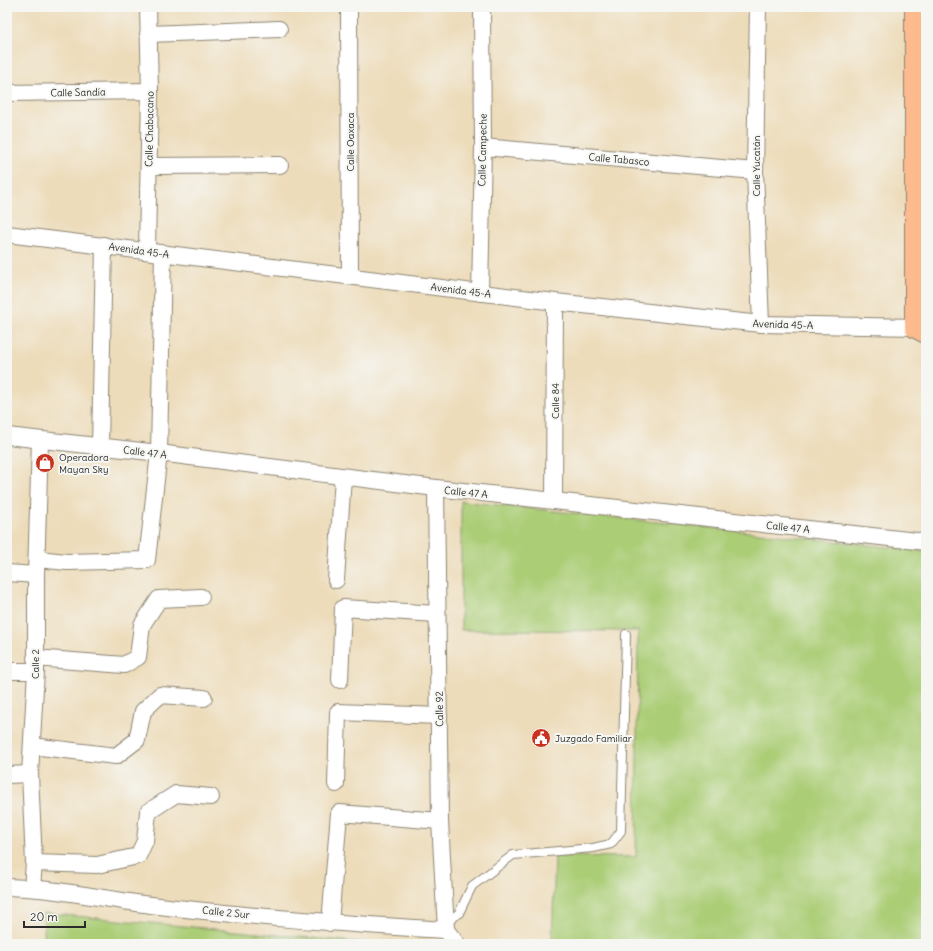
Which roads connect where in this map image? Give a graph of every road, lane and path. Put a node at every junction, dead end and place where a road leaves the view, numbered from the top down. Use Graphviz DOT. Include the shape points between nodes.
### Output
graph roads {
  1 [pos="148,7"];
  2 [pos="349,7"];
  3 [pos="482,7"];
  4 [pos="758,7"];
  5 [pos="916,7"];
  6 [pos="278,30"];
  7 [pos="148,34"];
  8 [pos="150,91"];
  9 [pos="7,93"];
  10 [pos="483,147"];
  11 [pos="280,165"];
  12 [pos="149,166"];
  13 [pos="755,171"];
  14 [pos="7,234"];
  15 [pos="104,245"];
  16 [pos="147,250"];
  17 [pos="163,253"];
  18 [pos="350,276"];
  19 [pos="480,293"];
  20 [pos="555,302"];
  21 [pos="760,324"];
  22 [pos="921,329"];
  23 [pos="7,436"];
  24 [pos="40,440"];
  25 [pos="100,446"];
  26 [pos="159,453"];
  27 [pos="344,477"];
  28 [pos="436,488"];
  29 [pos="554,501"];
  30 [pos="926,542"];
  31 [pos="37,567"];
  32 [pos="7,573"];
  33 [pos="336,580"];
  34 [pos="201,597"];
  35 [pos="437,614"];
  36 [pos="626,634"];
  37 [pos="36,665"];
  38 [pos="7,671"];
  39 [pos="340,680"];
  40 [pos="204,698"];
  41 [pos="439,716"];
  42 [pos="32,746"];
  43 [pos="7,774"];
  44 [pos="30,774"];
  45 [pos="336,784"];
  46 [pos="211,797"];
  47 [pos="440,821"];
  48 [pos="34,863"];
  49 [pos="7,887"];
  50 [pos="32,888"];
  51 [pos="330,923"];
  52 [pos="446,927"];
  53 [pos="457,944"];
  1 -- 7 [label="street, Calle Chabacano"];
  2 -- 18 [label="street, Calle Oaxaca"];
  3 -- 10 [label="street, Calle Campeche"];
  4 -- 13 [label="street, Calle Yucatán"];
  5 -- 22 [label="main road"];
  6 -- 7 [label="street"];
  7 -- 8 [label="street, Calle Chabacano"];
  8 -- 9 [label="street, Calle Sandía"];
  8 -- 12 [label="street, Calle Chabacano"];
  10 -- 13 [label="street, Calle Tabasco"];
  10 -- 19 [label="street, Calle Campeche"];
  11 -- 12 [label="street"];
  12 -- 16 [label="street, Calle Chabacano"];
  13 -- 21 [label="street, Calle Yucatán"];
  14 -- 15 [label="street, Avenida 45-A"];
  15 -- 16 [label="street, Avenida 45-A"];
  15 -- 25 [label="street"];
  16 -- 17 [label="street, Avenida 45-A"];
  17 -- 18 [label="street, Avenida 45-A"];
  17 -- 26 [label="street"];
  18 -- 19 [label="street, Avenida 45-A"];
  19 -- 20 [label="street, Avenida 45-A"];
  20 -- 21 [label="street, Avenida 45-A"];
  20 -- 29 [label="street, Calle 84"];
  21 -- 22 [label="street, Avenida 45-A"];
  23 -- 24 [label="street, Calle 47 A"];
  24 -- 25 [label="street, Calle 47 A"];
  24 -- 31 [label="street, Calle 2"];
  25 -- 26 [label="street, Calle 47 A"];
  26 -- 27 [label="street, Calle 47 A"];
  26 -- 31 [label="street" via="147,560 67,562"];
  27 -- 28 [label="street, Calle 47 A"];
  27 -- 33 [label="street"];
  28 -- 29 [label="street, Calle 47 A"];
  28 -- 35 [label="street, Calle 92"];
  29 -- 30 [label="street, Calle 47 A"];
  31 -- 32 [label="street"];
  31 -- 37 [label="street, Calle 2"];
  34 -- 37 [label="street" via="159,599 142,625 138,657 124,665"];
  35 -- 39 [label="street" via="343,608"];
  35 -- 41 [label="street, Calle 92"];
  36 -- 52 [label="lane" via="621,831 611,844 513,855 472,886 459,913"];
  37 -- 38 [label="street"];
  37 -- 42 [label="street, Calle 2"];
  40 -- 42 [label="street" via="160,695 143,711 137,740 116,756"];
  41 -- 45 [label="street" via="338,712"];
  41 -- 47 [label="street, Calle 92"];
  42 -- 44 [label="street, Calle 2"];
  43 -- 44 [label="street"];
  44 -- 48 [label="street, Calle 2"];
  46 -- 48 [label="street" via="176,794 148,812 145,841 138,856 97,865"];
  47 -- 51 [label="street" via="339,813"];
  47 -- 52 [label="street, Calle 92"];
  48 -- 50 [label="street, Calle 2"];
  49 -- 50 [label="street, Calle 2 Sur"];
  50 -- 51 [label="street, Calle 2 Sur" via="151,905"];
  51 -- 52 [label="street, Calle 2 Sur"];
  52 -- 53 [label="street"];
}
